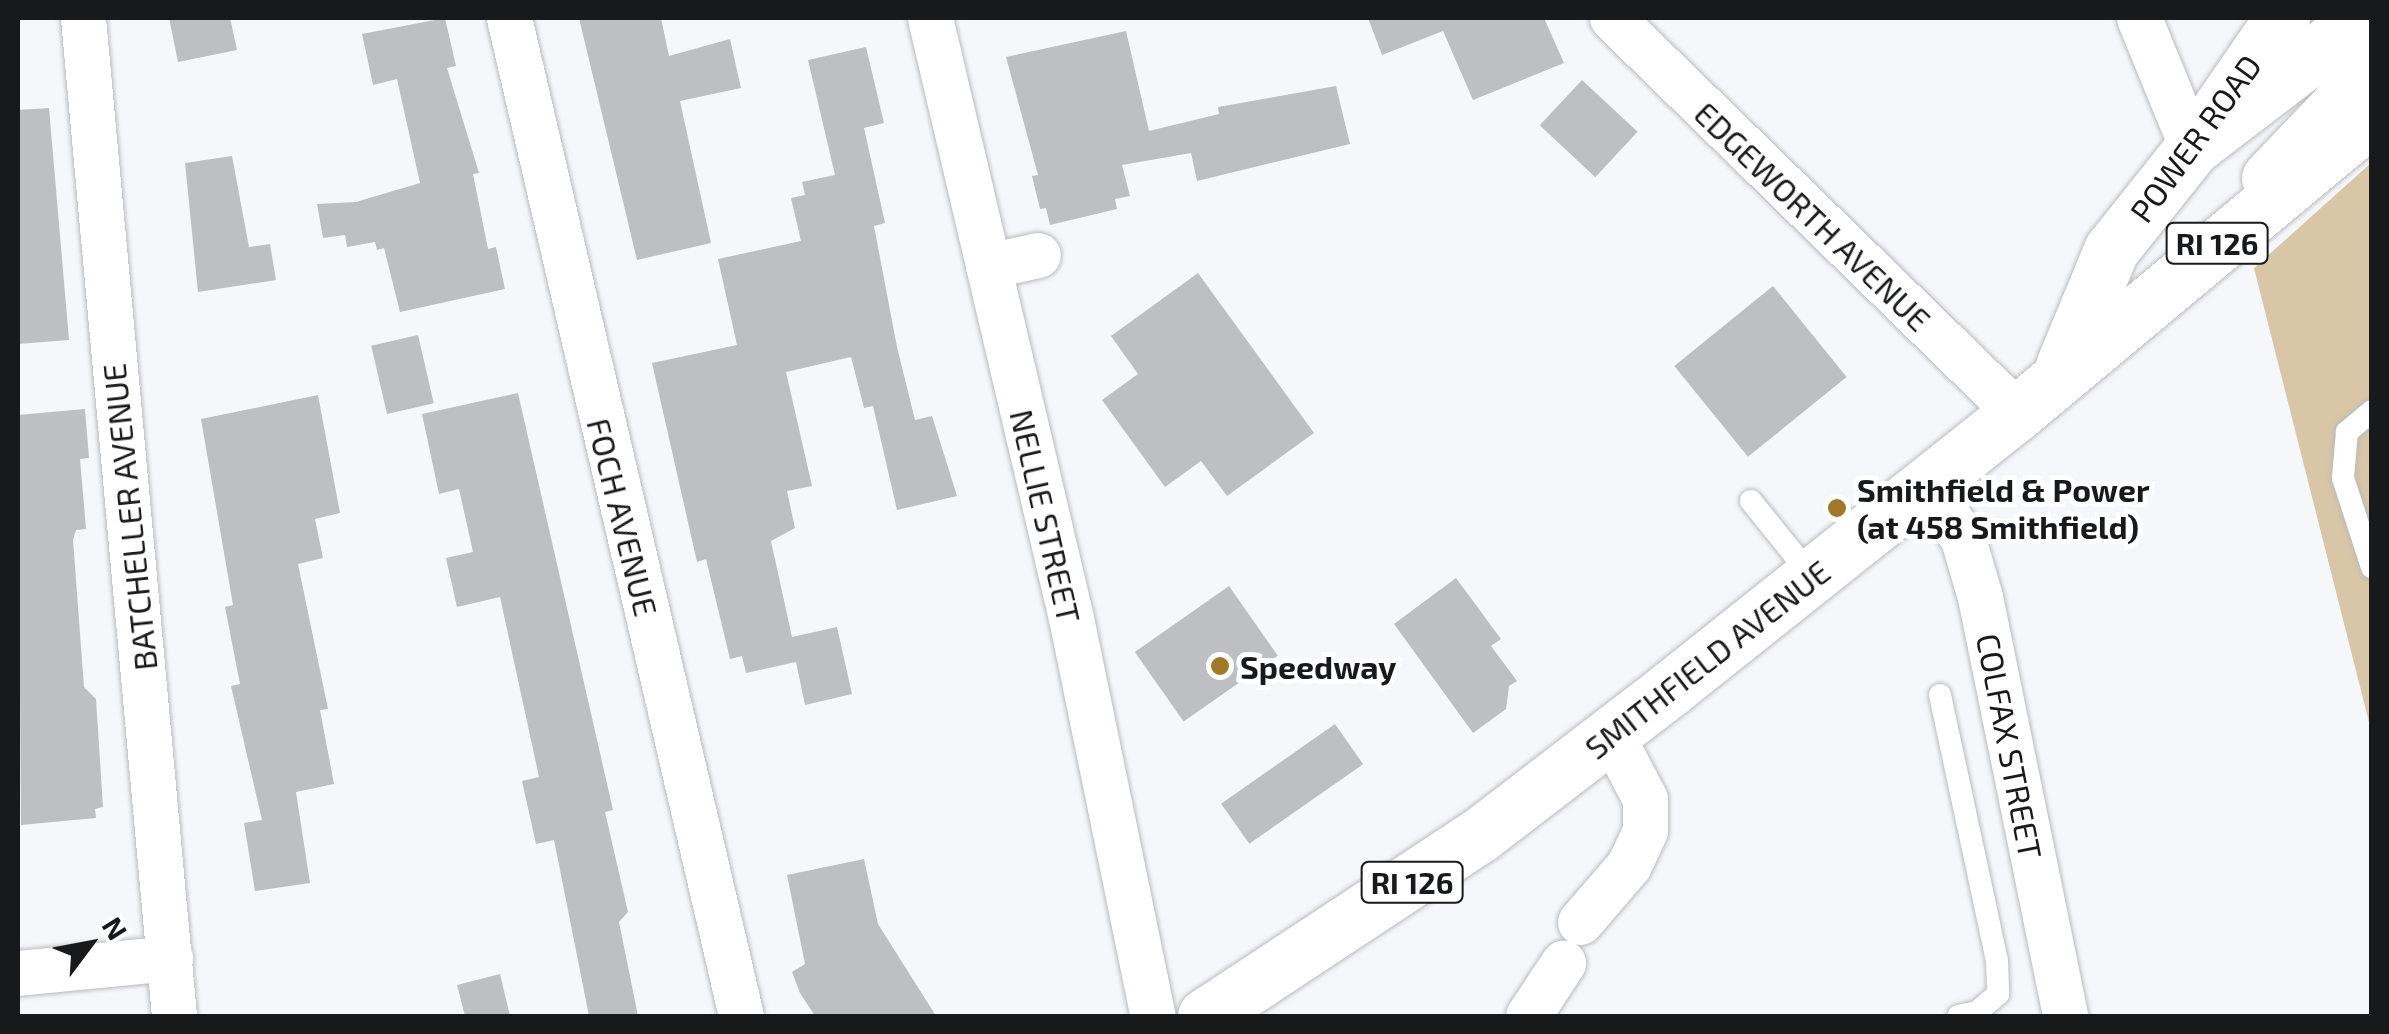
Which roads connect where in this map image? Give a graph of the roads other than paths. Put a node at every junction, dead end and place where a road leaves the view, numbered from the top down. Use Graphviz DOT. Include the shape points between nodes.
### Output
graph roads {
  1 [pos="83,18"];
  2 [pos="509,18"];
  3 [pos="930,18"];
  4 [pos="1612,18"];
  5 [pos="2282,18"];
  6 [pos="2362,18"];
  7 [pos="2151,25"];
  8 [pos="2372,59"];
  9 [pos="2372,117"];
  10 [pos="2192,148"];
  11 [pos="1038,255"];
  12 [pos="988,266"];
  13 [pos="2151,297"];
  14 [pos="2062,369"];
  15 [pos="2372,410"];
  16 [pos="2016,413"];
  17 [pos="1928,485"];
  18 [pos="1751,501"];
  19 [pos="2372,566"];
  20 [pos="1813,578"];
  21 [pos="1940,695"];
  22 [pos="1611,734"];
  23 [pos="1580,922"];
  24 [pos="170,958"];
  25 [pos="1563,963"];
  26 [pos="18,973"];
  27 [pos="174,1016"];
  28 [pos="741,1016"];
  29 [pos="1153,1016"];
  30 [pos="1204,1016"];
  31 [pos="1528,1016"];
  32 [pos="1958,1016"];
  33 [pos="2064,1016"];
  1 -- 24 [label="street, BATCHELLER AVENUE"];
  2 -- 28 [label="street, FOCH AVENUE"];
  3 -- 12 [label="street, NELLIE STREET"];
  4 -- 16 [label="street, EDGEWORTH AVENUE"];
  5 -- 10 [label="main road, POWER ROAD"];
  6 -- 10 [label="main road"];
  7 -- 10 [label="street"];
  8 -- 13 [label="main road, POWER ROAD" via="2325,120"];
  9 -- 13 [label="main road, SMITHFIELD AVENUE / RI 126"];
  10 -- 14 [label="main road, POWER ROAD / RI 126" via="2111,250"];
  11 -- 12 [label="street"];
  12 -- 29 [label="street, NELLIE STREET" via="1096,731"];
  13 -- 14 [label="main road, SMITHFIELD AVENUE / RI 126"];
  14 -- 16 [label="main road, SMITHFIELD AVENUE / RI 126"];
  15 -- 19 [label="lane" via="2347,432 2343,478"];
  16 -- 17 [label="main road, SMITHFIELD AVENUE / RI 126"];
  17 -- 20 [label="main road, SMITHFIELD AVENUE / RI 126"];
  17 -- 33 [label="street, COLFAX STREET" via="1963,539 1980,597"];
  18 -- 20 [label="lane"];
  20 -- 22 [label="main road, SMITHFIELD AVENUE / RI 126"];
  21 -- 32 [label="lane" via="1997,960 1998,994 1977,1012"];
  22 -- 23 [label="street" via="1645,799 1645,830 1628,865"];
  22 -- 30 [label="main road, SMITHFIELD AVENUE / RI 126" via="1415,880"];
  24 -- 26 [label="street"];
  24 -- 27 [label="street, BATCHELLER AVENUE"];
  25 -- 31 [label="street"];
}
